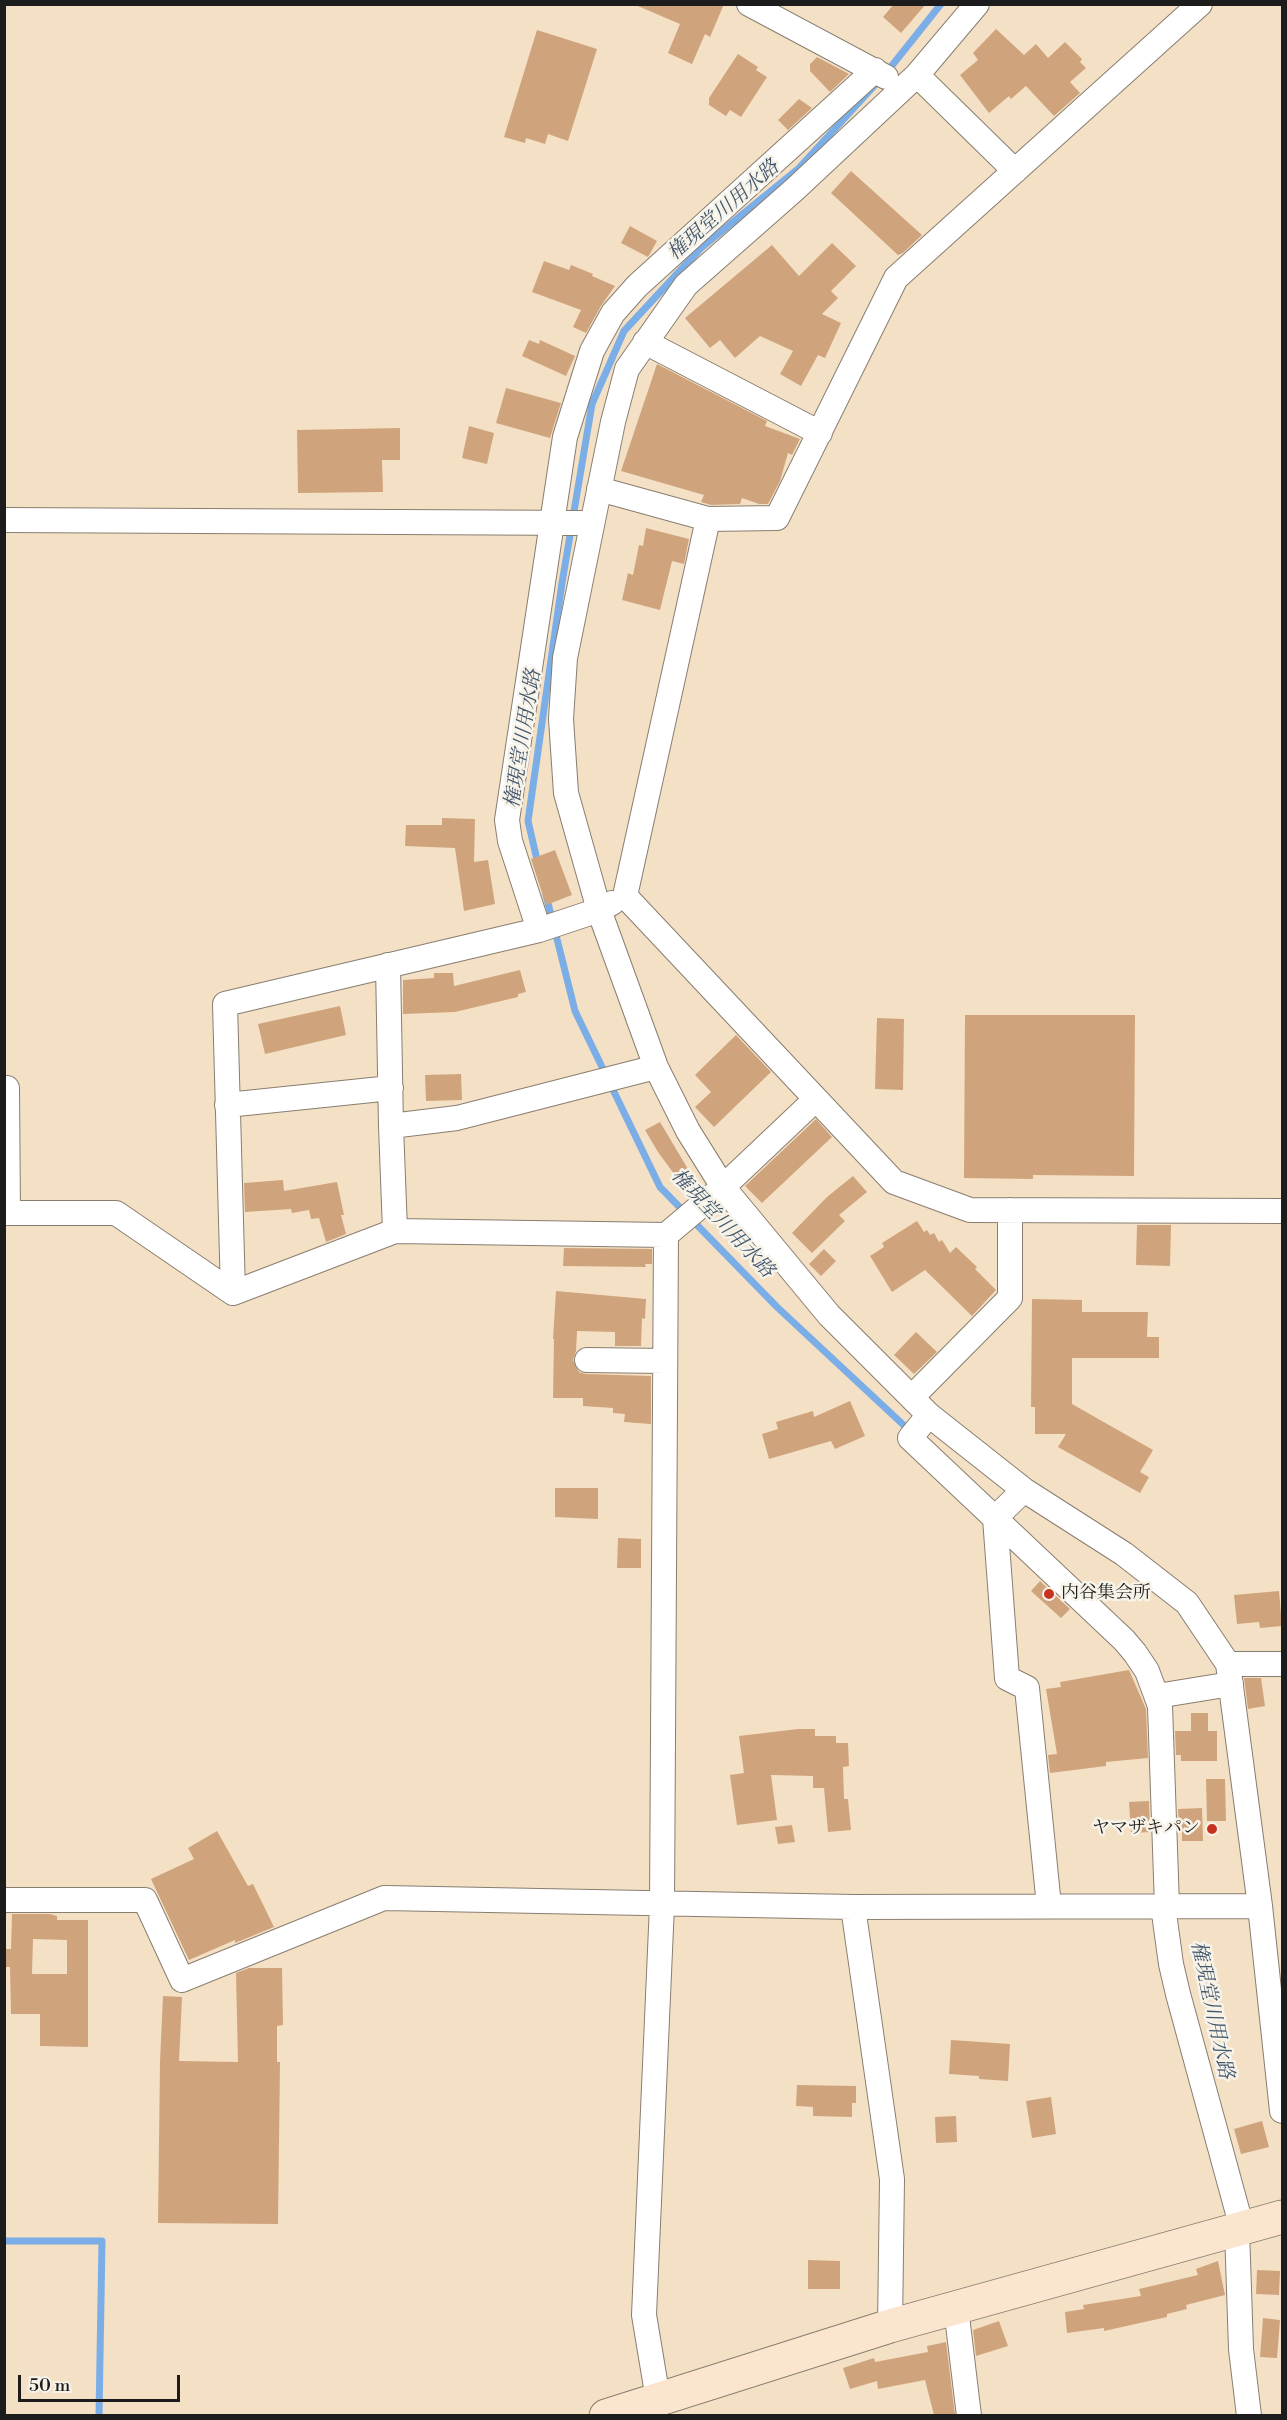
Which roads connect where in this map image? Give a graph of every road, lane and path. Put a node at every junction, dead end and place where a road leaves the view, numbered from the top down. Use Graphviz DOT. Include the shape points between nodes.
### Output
graph roads {
  1 [pos="749,4"];
  2 [pos="977,4"];
  3 [pos="1190,7"];
  4 [pos="875,70"];
  5 [pos="910,82"];
  6 [pos="1015,171"];
  7 [pos="645,342"];
  8 [pos="592,351"];
  9 [pos="627,369"];
  10 [pos="820,433"];
  11 [pos="599,489"];
  12 [pos="708,519"];
  13 [pos="4,520"];
  14 [pos="552,523"];
  15 [pos="592,523"];
  16 [pos="625,896"];
  17 [pos="599,910"];
  18 [pos="539,930"];
  19 [pos="388,965"];
  20 [pos="656,1067"];
  21 [pos="7,1088"];
  22 [pos="391,1088"];
  23 [pos="816,1099"];
  24 [pos="228,1105"];
  25 [pos="391,1126"];
  26 [pos="723,1187"];
  27 [pos="1010,1210"];
  28 [pos="1282,1211"];
  29 [pos="6,1213"];
  30 [pos="395,1231"];
  31 [pos="666,1234"];
  32 [pos="233,1293"];
  33 [pos="588,1360"];
  34 [pos="665,1361"];
  35 [pos="912,1397"];
  36 [pos="929,1415"];
  37 [pos="1024,1490"];
  38 [pos="995,1518"];
  39 [pos="1282,1664"];
  40 [pos="1229,1674"];
  41 [pos="1157,1696"];
  42 [pos="4,1900"];
  43 [pos="662,1905"];
  44 [pos="1049,1906"];
  45 [pos="1165,1906"];
  46 [pos="1260,1906"];
  47 [pos="853,1907"];
  48 [pos="1282,2111"];
  49 [pos="1253,2225"];
  50 [pos="956,2308"];
  51 [pos="890,2326"];
  52 [pos="658,2399"];
  53 [pos="606,2415"];
  54 [pos="969,2415"];
  55 [pos="1249,2415"];
  1 -- 4 [label="street"];
  2 -- 5 [label="street"];
  3 -- 6 [label="street"];
  4 -- 5 [label="street"];
  4 -- 8 [label="street" via="637,286 613,313"];
  5 -- 6 [label="street"];
  5 -- 7 [label="street" via="687,285"];
  6 -- 10 [label="street" via="896,278"];
  7 -- 9 [label="street"];
  7 -- 10 [label="street"];
  8 -- 9 [label="street"];
  8 -- 14 [label="street" via="565,437"];
  9 -- 11 [label="street"];
  10 -- 12 [label="street" via="777,518"];
  11 -- 12 [label="street"];
  11 -- 15 [label="street"];
  12 -- 16 [label="street"];
  13 -- 14 [label="street"];
  14 -- 15 [label="street"];
  14 -- 18 [label="street" via="507,820"];
  15 -- 17 [label="street" via="565,658 561,719 566,793"];
  16 -- 17 [label="street"];
  16 -- 23 [label="street"];
  17 -- 18 [label="street"];
  17 -- 20 [label="street"];
  18 -- 19 [label="street"];
  19 -- 22 [label="street"];
  19 -- 24 [label="street" via="225,1004"];
  20 -- 25 [label="street" via="458,1118"];
  20 -- 26 [label="street" via="688,1131"];
  21 -- 29 [label="street"];
  22 -- 24 [label="street"];
  22 -- 25 [label="street"];
  23 -- 26 [label="street"];
  23 -- 27 [label="street" via="894,1182 970,1210"];
  24 -- 32 [label="street"];
  25 -- 30 [label="street"];
  26 -- 31 [label="street"];
  26 -- 35 [label="street" via="829,1315"];
  27 -- 28 [label="street"];
  27 -- 35 [label="street" via="1010,1298"];
  29 -- 32 [label="street" via="116,1213"];
  30 -- 31 [label="street"];
  30 -- 32 [label="street"];
  31 -- 34 [label="street"];
  33 -- 34 [label="street"];
  34 -- 43 [label="street"];
  35 -- 36 [label="street"];
  36 -- 37 [label="street"];
  36 -- 38 [label="street" via="910,1438"];
  37 -- 38 [label="street"];
  37 -- 40 [label="street" via="1124,1554 1187,1603"];
  38 -- 41 [label="street" via="1136,1653"];
  38 -- 44 [label="street" via="1007,1678 1027,1688"];
  39 -- 40 [label="street"];
  40 -- 41 [label="street"];
  40 -- 46 [label="street"];
  41 -- 45 [label="street"];
  42 -- 43 [label="street" via="145,1900 182,1980 384,1898"];
  43 -- 47 [label="street"];
  43 -- 52 [label="street" via="644,2315"];
  44 -- 45 [label="street"];
  44 -- 47 [label="street"];
  45 -- 46 [label="street"];
  45 -- 49 [label="street" via="1178,1994"];
  46 -- 48 [label="street"];
  47 -- 51 [label="street" via="892,2179"];
  49 -- 50 [label="street"];
  49 -- 55 [label="street" via="1241,2349"];
  50 -- 51 [label="street"];
  50 -- 54 [label="street"];
  51 -- 52 [label="street"];
  52 -- 53 [label="street"];
}
